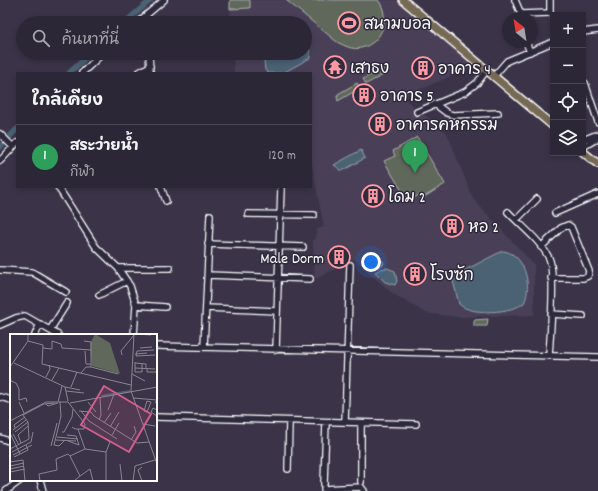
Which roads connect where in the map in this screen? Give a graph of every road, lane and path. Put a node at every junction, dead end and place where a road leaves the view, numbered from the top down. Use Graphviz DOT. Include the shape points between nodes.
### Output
graph roads {
  1 [pos="164,0"];
  2 [pos="403,0"];
  3 [pos="515,0"];
  4 [pos="550,0"];
  5 [pos="147,16"];
  6 [pos="598,30"];
  7 [pos="586,32"];
  8 [pos="550,43"];
  9 [pos="528,48"];
  10 [pos="530,52"];
  11 [pos="96,60"];
  12 [pos="150,60"];
  13 [pos="150,66"];
  14 [pos="488,70"];
  15 [pos="83,72"];
  16 [pos="140,72"];
  17 [pos="150,72"];
  18 [pos="494,76"];
  19 [pos="585,84"];
  20 [pos="435,104"];
  21 [pos="417,112"];
  22 [pos="498,113"];
  23 [pos="598,122"];
  24 [pos="550,123"];
  25 [pos="598,134"];
  26 [pos="2,136"];
  27 [pos="598,138"];
  28 [pos="586,139"];
  29 [pos="13,145"];
  30 [pos="586,145"];
  31 [pos="586,154"];
  32 [pos="0,162"];
  33 [pos="598,164"];
  34 [pos="59,188"];
  35 [pos="161,188"];
  36 [pos="281,188"];
  37 [pos="598,194"];
  38 [pos="537,200"];
  39 [pos="166,201"];
  40 [pos="508,212"];
  41 [pos="555,213"];
  42 [pos="248,214"];
  43 [pos="280,214"];
  44 [pos="210,215"];
  45 [pos="314,215"];
  46 [pos="516,220"];
  47 [pos="208,244"];
  48 [pos="279,247"];
  49 [pos="303,247"];
  50 [pos="541,247"];
  51 [pos="350,265"];
  52 [pos="118,268"];
  53 [pos="170,268"];
  54 [pos="0,270"];
  55 [pos="208,275"];
  56 [pos="278,278"];
  57 [pos="552,278"];
  58 [pos="310,279"];
  59 [pos="127,280"];
  60 [pos="66,292"];
  61 [pos="99,295"];
  62 [pos="67,303"];
  63 [pos="136,305"];
  64 [pos="166,306"];
  65 [pos="206,308"];
  66 [pos="276,311"];
  67 [pos="551,314"];
  68 [pos="583,316"];
  69 [pos="40,324"];
  70 [pos="0,325"];
  71 [pos="50,330"];
  72 [pos="35,334"];
  73 [pos="56,334"];
  74 [pos="134,334"];
  75 [pos="157,346"];
  76 [pos="204,347"];
  77 [pos="276,350"];
  78 [pos="347,351"];
  79 [pos="549,356"];
  80 [pos="598,357"];
  81 [pos="0,398"];
  82 [pos="10,400"];
  83 [pos="157,417"];
  84 [pos="289,422"];
  85 [pos="326,422"];
  86 [pos="345,422"];
  87 [pos="361,423"];
  88 [pos="416,424"];
  89 [pos="0,438"];
  90 [pos="10,442"];
  91 [pos="288,470"];
  92 [pos="20,481"];
  93 [pos="40,481"];
  94 [pos="361,482"];
  95 [pos="6,491"];
  96 [pos="43,491"];
  97 [pos="364,491"];
  1 -- 5 [label="street"];
  2 -- 14 [label="main road"];
  3 -- 4 [label="street" via="519,12 523,14 550,13"];
  6 -- 7 [label="street"];
  8 -- 10 [label="street"];
  9 -- 10 [label="street"];
  10 -- 18 [label="street" via="507,61"];
  11 -- 15 [label="street"];
  12 -- 13 [label="street"];
  13 -- 16 [label="street"];
  13 -- 17 [label="street"];
  14 -- 18 [label="main road"];
  14 -- 20 [label="street" via="472,88"];
  18 -- 24 [label="main road"];
  19 -- 23 [label="street"];
  20 -- 21 [label="street"];
  20 -- 22 [label="street" via="453,115"];
  25 -- 28 [label="street"];
  26 -- 29 [label="street"];
  27 -- 30 [label="street"];
  29 -- 32 [label="street"];
  31 -- 33 [label="main road"];
  34 -- 52 [label="street" via="96,247"];
  35 -- 39 [label="street"];
  36 -- 43 [label="street"];
  37 -- 41 [label="street"];
  38 -- 46 [label="street"];
  40 -- 46 [label="street"];
  42 -- 43 [label="street"];
  43 -- 45 [label="street"];
  43 -- 48 [label="street"];
  44 -- 47 [label="street"];
  46 -- 50 [label="street"];
  47 -- 48 [label="street"];
  47 -- 55 [label="street"];
  48 -- 49 [label="street"];
  48 -- 56 [label="street"];
  50 -- 57 [label="street" via="550,262"];
  50 -- 57 [label="street" via="561,228 568,225 589,271 588,276 584,278"];
  51 -- 78 [label="street"];
  52 -- 53 [label="street"];
  52 -- 59 [label="street"];
  54 -- 60 [label="street" via="32,272"];
  55 -- 56 [label="street"];
  55 -- 65 [label="street"];
  56 -- 58 [label="street"];
  56 -- 66 [label="street"];
  57 -- 67 [label="street"];
  59 -- 61 [label="street"];
  59 -- 63 [label="street"];
  62 -- 71 [label="street"];
  63 -- 64 [label="street"];
  63 -- 74 [label="street"];
  65 -- 66 [label="street"];
  65 -- 76 [label="street"];
  66 -- 77 [label="street"];
  67 -- 68 [label="street"];
  67 -- 79 [label="street"];
  69 -- 70 [label="street" via="25,316"];
  69 -- 71 [label="street"];
  69 -- 72 [label="street"];
  71 -- 73 [label="street"];
  75 -- 76 [label="street"];
  76 -- 77 [label="street" via="238,346"];
  77 -- 78 [label="street"];
  78 -- 79 [label="street"];
  78 -- 86 [label="street"];
  79 -- 80 [label="street"];
  81 -- 82 [label="street"];
  83 -- 84 [label="street"];
  84 -- 85 [label="street"];
  84 -- 91 [label="street"];
  85 -- 86 [label="street"];
  85 -- 97 [label="street" via="324,486 361,487"];
  86 -- 87 [label="street"];
  87 -- 88 [label="street"];
  87 -- 94 [label="street"];
  89 -- 90 [label="street"];
  92 -- 95 [label="street"];
  93 -- 96 [label="street"];
}
